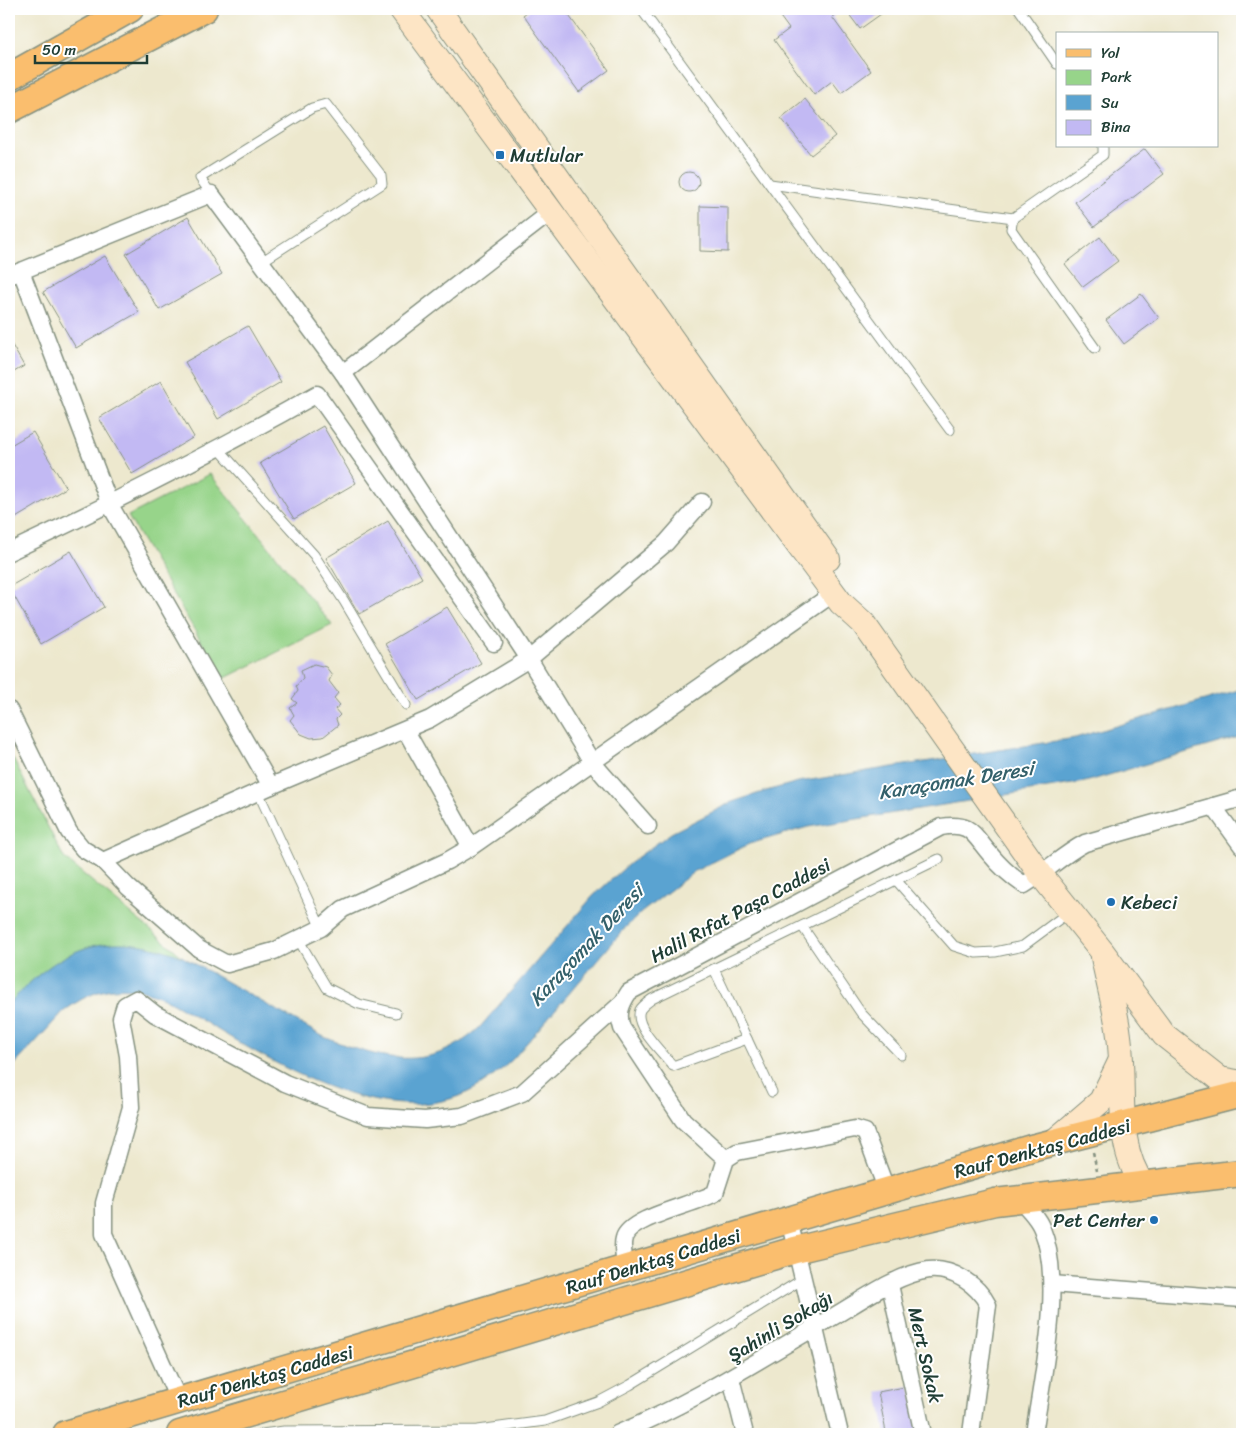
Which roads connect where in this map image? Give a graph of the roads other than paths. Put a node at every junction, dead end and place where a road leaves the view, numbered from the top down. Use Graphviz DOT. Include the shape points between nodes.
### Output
graph roads {
  1 [pos="130,9"];
  2 [pos="204,9"];
  3 [pos="401,9"];
  4 [pos="438,9"];
  5 [pos="641,9"];
  6 [pos="1019,9"];
  7 [pos="1056,63"];
  8 [pos="9,77"];
  9 [pos="9,110"];
  10 [pos="1103,148"];
  11 [pos="770,184"];
  12 [pos="211,194"];
  13 [pos="551,212"];
  14 [pos="1014,218"];
  15 [pos="261,262"];
  16 [pos="15,273"];
  17 [pos="1095,348"];
  18 [pos="342,373"];
  19 [pos="950,430"];
  20 [pos="219,449"];
  21 [pos="702,502"];
  22 [pos="110,505"];
  23 [pos="9,552"];
  24 [pos="834,593"];
  25 [pos="863,623"];
  26 [pos="494,643"];
  27 [pos="529,659"];
  28 [pos="406,705"];
  29 [pos="9,710"];
  30 [pos="406,731"];
  31 [pos="592,762"];
  32 [pos="264,789"];
  33 [pos="1242,798"];
  34 [pos="1214,806"];
  35 [pos="648,826"];
  36 [pos="1242,846"];
  37 [pos="471,847"];
  38 [pos="939,859"];
  39 [pos="103,861"];
  40 [pos="1041,875"];
  41 [pos="896,880"];
  42 [pos="1069,912"];
  43 [pos="802,926"];
  44 [pos="321,928"];
  45 [pos="298,939"];
  46 [pos="1101,950"];
  47 [pos="714,969"];
  48 [pos="622,1003"];
  49 [pos="396,1013"];
  50 [pos="747,1039"];
  51 [pos="901,1055"];
  52 [pos="1121,1060"];
  53 [pos="1242,1083"];
  54 [pos="772,1092"];
  55 [pos="1242,1094"];
  56 [pos="1124,1125"];
  57 [pos="1052,1143"];
  58 [pos="726,1159"];
  59 [pos="1242,1173"];
  60 [pos="1144,1186"];
  61 [pos="887,1191"];
  62 [pos="1019,1199"];
  63 [pos="789,1220"];
  64 [pos="795,1250"];
  65 [pos="625,1269"];
  66 [pos="803,1279"];
  67 [pos="1052,1284"];
  68 [pos="890,1285"];
  69 [pos="1242,1299"];
  70 [pos="816,1327"];
  71 [pos="731,1378"];
  72 [pos="179,1401"];
  73 [pos="646,1429"];
  74 [pos="194,1432"];
  75 [pos="66,1434"];
  76 [pos="262,1434"];
  77 [pos="617,1434"];
  78 [pos="745,1434"];
  79 [pos="840,1434"];
  80 [pos="923,1434"];
  81 [pos="971,1434"];
  82 [pos="1034,1434"];
  1 -- 8 [label="main road"];
  2 -- 9 [label="main road"];
  3 -- 13 [label="main road"];
  4 -- 25 [label="main road" via="858,601"];
  5 -- 11 [label="lane"];
  6 -- 7 [label="lane"];
  10 -- 14 [label="lane" via="1103,155"];
  11 -- 14 [label="lane"];
  11 -- 19 [label="lane"];
  12 -- 15 [label="street"];
  12 -- 15 [label="lane" via="200,178 312,108 326,104 381,175 382,184"];
  12 -- 16 [label="street"];
  13 -- 18 [label="street"];
  13 -- 24 [label="main road"];
  14 -- 17 [label="lane" via="1011,229"];
  15 -- 18 [label="street"];
  16 -- 22 [label="street"];
  18 -- 27 [label="street"];
  20 -- 22 [label="street"];
  20 -- 26 [label="street" via="317,394"];
  20 -- 28 [label="lane" via="314,555"];
  21 -- 27 [label="street" via="666,543"];
  22 -- 23 [label="street"];
  22 -- 32 [label="street"];
  24 -- 25 [label="main road"];
  24 -- 31 [label="street"];
  25 -- 40 [label="main road"];
  27 -- 30 [label="street"];
  27 -- 31 [label="street"];
  29 -- 39 [label="street" via="69,832 83,849"];
  30 -- 32 [label="street"];
  30 -- 37 [label="street"];
  31 -- 35 [label="street"];
  31 -- 37 [label="street"];
  32 -- 39 [label="street"];
  32 -- 44 [label="lane"];
  33 -- 34 [label="street"];
  34 -- 36 [label="street"];
  34 -- 40 [label="street" via="1085,843 1053,862"];
  37 -- 44 [label="street" via="343,909"];
  38 -- 41 [label="lane, Halil Rıfat Paşa Caddesi"];
  39 -- 45 [label="street" via="199,949 227,964 274,951"];
  40 -- 42 [label="main road"];
  40 -- 48 [label="street, Halil Rıfat Paşa Caddesi" via="1024,885 990,854 975,832 957,824 940,827 629,992"];
  41 -- 42 [label="lane" via="954,946 976,953 1023,946"];
  41 -- 43 [label="lane, Halil Rıfat Paşa Caddesi"];
  42 -- 46 [label="main road"];
  43 -- 47 [label="lane, Halil Rıfat Paşa Caddesi"];
  43 -- 51 [label="lane" via="861,1013"];
  44 -- 45 [label="street"];
  45 -- 49 [label="lane" via="327,988 359,1004"];
  46 -- 52 [label="main road" via="1120,1037"];
  46 -- 53 [label="main road" via="1164,1035 1220,1079"];
  47 -- 50 [label="lane, Halil Rıfat Paşa Caddesi"];
  47 -- 50 [label="lane, Halil Rıfat Paşa Caddesi" via="652,999 641,1009 641,1027 673,1066"];
  48 -- 58 [label="street" via="619,1018 622,1028 683,1120"];
  48 -- 72 [label="street" via="522,1093 462,1116 425,1120 368,1116 285,1083 155,1014 136,999 125,1005 121,1018 128,1056 131,1107 104,1203 104,1234"];
  50 -- 54 [label="lane, Halil Rıfat Paşa Caddesi"];
  52 -- 56 [label="main road"];
  52 -- 57 [label="main road" via="1101,1101"];
  55 -- 56 [label="main road, Rauf Denktaş Caddesi"];
  56 -- 57 [label="main road, Rauf Denktaş Caddesi"];
  56 -- 60 [label="main road" via="1129,1159"];
  57 -- 61 [label="main road, Rauf Denktaş Caddesi"];
  58 -- 61 [label="street" via="737,1152 855,1129 865,1132 871,1143"];
  58 -- 65 [label="street" via="715,1193 639,1221 628,1230 623,1239"];
  59 -- 60 [label="main road, Rauf Denktaş Caddesi"];
  60 -- 62 [label="main road, Rauf Denktaş Caddesi"];
  61 -- 63 [label="main road, Rauf Denktaş Caddesi"];
  62 -- 64 [label="main road, Rauf Denktaş Caddesi"];
  62 -- 67 [label="street" via="1042,1229 1049,1252"];
  63 -- 64 [label="street"];
  63 -- 65 [label="main road, Rauf Denktaş Caddesi"];
  64 -- 66 [label="street"];
  64 -- 74 [label="main road, Rauf Denktaş Caddesi"];
  65 -- 72 [label="main road, Rauf Denktaş Caddesi"];
  66 -- 70 [label="street"];
  66 -- 76 [label="lane" via="630,1385 598,1402 545,1421 478,1430 284,1431"];
  67 -- 69 [label="street"];
  67 -- 82 [label="street"];
  68 -- 70 [label="street, Şahinli Sokağı"];
  68 -- 80 [label="street, Mert Sokak"];
  68 -- 81 [label="street, Şahinli Sokağı" via="915,1273 931,1270 949,1272 966,1280 982,1294 988,1305"];
  70 -- 71 [label="street, Şahinli Sokağı"];
  70 -- 79 [label="street"];
  71 -- 73 [label="street, Şahinli Sokağı"];
  71 -- 78 [label="street"];
  72 -- 75 [label="main road, Rauf Denktaş Caddesi"];
  73 -- 77 [label="street, Şahinli Sokağı"];
}
